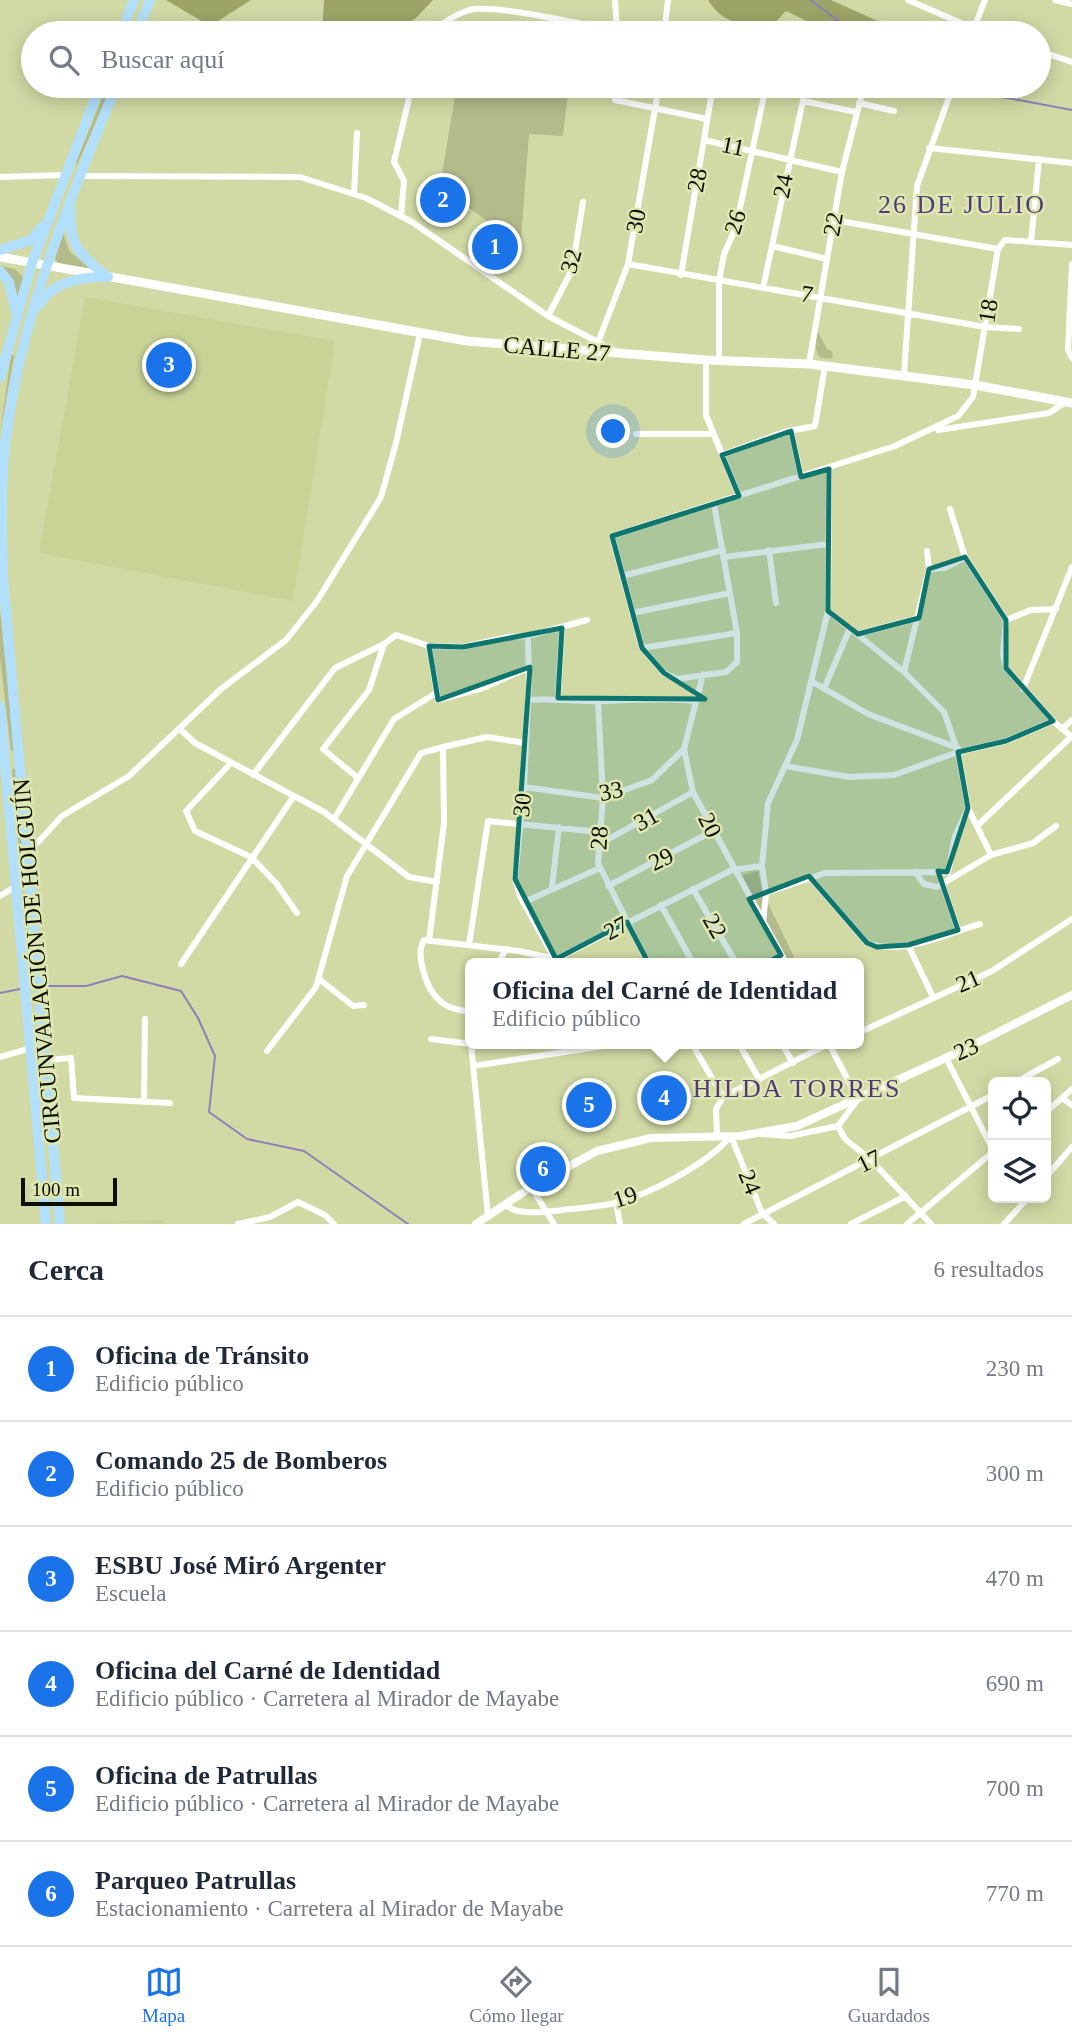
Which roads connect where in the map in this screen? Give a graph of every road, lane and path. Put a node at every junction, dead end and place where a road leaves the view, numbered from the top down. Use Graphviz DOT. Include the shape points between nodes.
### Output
graph roads {
  1 [pos="134,0"];
  2 [pos="150,0"];
  3 [pos="615,0"];
  4 [pos="668,0"];
  5 [pos="908,0"];
  6 [pos="985,0"];
  7 [pos="1059,0"];
  8 [pos="496,4"];
  9 [pos="1072,4"];
  10 [pos="126,21"];
  11 [pos="142,21"];
  12 [pos="447,21"];
  13 [pos="569,21"];
  14 [pos="616,21"];
  15 [pos="665,21"];
  16 [pos="951,21"];
  17 [pos="977,21"];
  18 [pos="1051,55"];
  19 [pos="1072,62"];
  20 [pos="95,98"];
  21 [pos="111,98"];
  22 [pos="409,98"];
  23 [pos="658,98"];
  24 [pos="711,98"];
  25 [pos="763,98"];
  26 [pos="804,98"];
  27 [pos="860,98"];
  28 [pos="949,98"];
  29 [pos="615,100"];
  30 [pos="803,101"];
  31 [pos="859,103"];
  32 [pos="658,107"];
  33 [pos="894,111"];
  34 [pos="856,113"];
  35 [pos="708,119"];
  36 [pos="356,132"];
  37 [pos="704,140"];
  38 [pos="929,148"];
  39 [pos="752,150"];
  40 [pos="789,159"];
  41 [pos="1039,159"];
  42 [pos="1072,163"];
  43 [pos="842,172"];
  44 [pos="64,176"];
  45 [pos="79,176"];
  46 [pos="0,177"];
  47 [pos="354,194"];
  48 [pos="71,200"];
  49 [pos="583,202"];
  50 [pos="49,216"];
  51 [pos="401,216"];
  52 [pos="834,220"];
  53 [pos="912,233"];
  54 [pos="1031,242"];
  55 [pos="1072,245"];
  56 [pos="772,246"];
  57 [pos="998,248"];
  58 [pos="0,250"];
  59 [pos="0,257"];
  60 [pos="827,259"];
  61 [pos="32,262"];
  62 [pos="628,264"];
  63 [pos="1072,264"];
  64 [pos="45,265"];
  65 [pos="0,271"];
  66 [pos="681,275"];
  67 [pos="108,277"];
  68 [pos="719,282"];
  69 [pos="763,288"];
  70 [pos="820,296"];
  71 [pos="908,311"];
  72 [pos="32,314"];
  73 [pos="15,316"];
  74 [pos="548,316"];
  75 [pos="1071,320"];
  76 [pos="985,327"];
  77 [pos="1019,329"];
  78 [pos="420,334"];
  79 [pos="596,347"];
  80 [pos="1070,350"];
  81 [pos="1072,358"];
  82 [pos="706,360"];
  83 [pos="719,360"];
  84 [pos="809,364"];
  85 [pos="825,366"];
  86 [pos="904,374"];
  87 [pos="0,378"];
  88 [pos="975,385"];
  89 [pos="1069,402"];
  90 [pos="791,431"];
  91 [pos="929,432"];
  92 [pos="636,434"];
  93 [pos="712,434"];
  94 [pos="722,454"];
  95 [pos="829,469"];
  96 [pos="801,477"];
  97 [pos="739,496"];
  98 [pos="714,504"];
  99 [pos="950,509"];
  100 [pos="828,544"];
  101 [pos="769,550"];
  102 [pos="927,551"];
  103 [pos="723,554"];
  104 [pos="965,557"];
  105 [pos="1072,567"];
  106 [pos="929,569"];
  107 [pos="622,576"];
  108 [pos="730,593"];
  109 [pos="776,603"];
  110 [pos="1056,609"];
  111 [pos="828,611"];
  112 [pos="632,613"];
  113 [pos="919,618"];
  114 [pos="587,620"];
  115 [pos="1006,620"];
  116 [pos="562,628"];
  117 [pos="849,628"];
  118 [pos="737,633"];
  119 [pos="858,634"];
  120 [pos="528,636"];
  121 [pos="384,644"];
  122 [pos="429,646"];
  123 [pos="642,648"];
  124 [pos="530,667"];
  125 [pos="904,672"];
  126 [pos="703,674"];
  127 [pos="811,681"];
  128 [pos="824,689"];
  129 [pos="1023,689"];
  130 [pos="436,693"];
  131 [pos="558,698"];
  132 [pos="528,701"];
  133 [pos="598,701"];
  134 [pos="694,701"];
  135 [pos="0,706"];
  136 [pos="1072,720"];
  137 [pos="1053,721"];
  138 [pos="180,729"];
  139 [pos="1062,729"];
  140 [pos="1072,737"];
  141 [pos="525,743"];
  142 [pos="443,747"];
  143 [pos="684,749"];
  144 [pos="960,750"];
  145 [pos="230,764"];
  146 [pos="785,766"];
  147 [pos="253,775"];
  148 [pos="358,778"];
  149 [pos="524,787"];
  150 [pos="693,792"];
  151 [pos="294,796"];
  152 [pos="603,798"];
  153 [pos="968,808"];
  154 [pos="334,820"];
  155 [pos="520,822"];
  156 [pos="978,825"];
  157 [pos="1056,826"];
  158 [pos="559,827"];
  159 [pos="713,831"];
  160 [pos="599,832"];
  161 [pos="364,844"];
  162 [pos="598,845"];
  163 [pos="28,853"];
  164 [pos="991,855"];
  165 [pos="251,857"];
  166 [pos="762,866"];
  167 [pos="600,868"];
  168 [pos="733,870"];
  169 [pos="915,872"];
  170 [pos="948,875"];
  171 [pos="809,876"];
  172 [pos="437,882"];
  173 [pos="942,883"];
  174 [pos="17,886"];
  175 [pos="608,886"];
  176 [pos="552,887"];
  177 [pos="693,888"];
  178 [pos="766,893"];
  179 [pos="0,896"];
  180 [pos="524,902"];
  181 [pos="662,905"];
  182 [pos="297,913"];
  183 [pos="1072,919"];
  184 [pos="627,922"];
  185 [pos="763,923"];
  186 [pos="980,924"];
  187 [pos="958,930"];
  188 [pos="427,940"];
  189 [pos="469,945"];
  190 [pos="908,945"];
  191 [pos="506,949"];
  192 [pos="781,955"];
  193 [pos="501,958"];
  194 [pos="544,958"];
  195 [pos="554,958"];
  196 [pos="561,958"];
  197 [pos="645,958"];
  198 [pos="690,958"];
  199 [pos="733,958"];
  200 [pos="775,958"];
  201 [pos="783,958"];
  202 [pos="181,964"];
  203 [pos="318,979"];
  204 [pos="1072,995"];
  205 [pos="933,997"];
  206 [pos="364,1006"];
  207 [pos="465,1011"];
  208 [pos="145,1019"];
  209 [pos="864,1030"];
  210 [pos="431,1039"];
  211 [pos="465,1043"];
  212 [pos="31,1048"];
  213 [pos="471,1049"];
  214 [pos="572,1049"];
  215 [pos="695,1049"];
  216 [pos="742,1049"];
  217 [pos="785,1049"];
  218 [pos="821,1049"];
  219 [pos="833,1049"];
  220 [pos="267,1051"];
  221 [pos="0,1057"];
  222 [pos="946,1058"];
  223 [pos="1058,1059"];
  224 [pos="46,1060"];
  225 [pos="793,1063"];
  226 [pos="473,1066"];
  227 [pos="1025,1077"];
  228 [pos="759,1079"];
  229 [pos="1072,1089"];
  230 [pos="723,1097"];
  231 [pos="988,1098"];
  232 [pos="858,1099"];
  233 [pos="1063,1099"];
  234 [pos="144,1102"];
  235 [pos="170,1103"];
  236 [pos="1072,1105"];
  237 [pos="971,1108"];
  238 [pos="1051,1108"];
  239 [pos="838,1126"];
  240 [pos="756,1134"];
  241 [pos="717,1135"];
  242 [pos="731,1136"];
  243 [pos="988,1141"];
  244 [pos="1072,1147"];
  245 [pos="988,1155"];
  246 [pos="872,1160"];
  247 [pos="1051,1171"];
  248 [pos="531,1187"];
  249 [pos="906,1196"];
  250 [pos="616,1202"];
  251 [pos="1023,1203"];
  252 [pos="505,1205"];
  253 [pos="922,1211"];
  254 [pos="546,1212"];
  255 [pos="762,1213"];
  256 [pos="488,1216"];
  257 [pos="46,1224"];
  258 [pos="60,1224"];
  259 [pos="238,1224"];
  260 [pos="334,1224"];
  261 [pos="476,1224"];
  262 [pos="554,1224"];
  263 [pos="620,1224"];
  264 [pos="744,1224"];
  265 [pos="774,1224"];
  266 [pos="851,1224"];
  267 [pos="908,1224"];
  268 [pos="931,1224"];
  269 [pos="1004,1224"];
  1 -- 10 [label="highway"];
  2 -- 11 [label="highway"];
  3 -- 14 [label="street"];
  4 -- 15 [label="street"];
  5 -- 16 [label="street"];
  6 -- 17 [label="street"];
  7 -- 9 [label="street"];
  8 -- 12 [label="street" via="470,9"];
  8 -- 13 [label="street"];
  18 -- 19 [label="street"];
  20 -- 44 [label="highway"];
  21 -- 45 [label="highway, CIRCUNVALACIÓN DE HOLGUÍN"];
  22 -- 51 [label="street" via="394,162 404,181"];
  23 -- 32 [label="street, 30"];
  24 -- 35 [label="street, 28"];
  25 -- 39 [label="street, 26"];
  26 -- 30 [label="street, 24"];
  27 -- 31 [label="street, 22"];
  28 -- 38 [label="street"];
  29 -- 32 [label="street, 11"];
  30 -- 34 [label="street"];
  30 -- 40 [label="street, 24"];
  31 -- 33 [label="street"];
  31 -- 34 [label="street, 22"];
  32 -- 35 [label="street, 11"];
  32 -- 62 [label="street, 30"];
  34 -- 43 [label="street, 22"];
  35 -- 37 [label="street, 28"];
  36 -- 47 [label="street"];
  37 -- 39 [label="street, 11"];
  37 -- 66 [label="street, 28"];
  38 -- 41 [label="street"];
  38 -- 53 [label="street" via="917,186"];
  39 -- 40 [label="street, 11"];
  39 -- 68 [label="street, 26"];
  40 -- 43 [label="street, 11"];
  40 -- 56 [label="street, 24"];
  41 -- 42 [label="street"];
  41 -- 54 [label="street"];
  43 -- 52 [label="street, 22"];
  44 -- 46 [label="street"];
  44 -- 50 [label="highway"];
  45 -- 47 [label="street" via="300,177"];
  45 -- 48 [label="highway, CIRCUNVALACIÓN DE HOLGUÍN"];
  47 -- 51 [label="street"];
  48 -- 64 [label="highway, CIRCUNVALACIÓN DE HOLGUÍN"];
  48 -- 67 [label="highway" via="73,243 78,253"];
  49 -- 74 [label="street, 32" via="572,270"];
  50 -- 58 [label="highway" via="31,240"];
  50 -- 61 [label="highway"];
  51 -- 74 [label="street"];
  52 -- 53 [label="street"];
  52 -- 60 [label="street, 22"];
  53 -- 57 [label="street"];
  53 -- 71 [label="street"];
  54 -- 55 [label="street"];
  54 -- 57 [label="street" via="1005,240"];
  56 -- 60 [label="street"];
  56 -- 69 [label="street, 24"];
  57 -- 76 [label="street, 18"];
  59 -- 61 [label="main road, CALLE 27"];
  60 -- 70 [label="street, 22"];
  61 -- 64 [label="main road, CALLE 27"];
  61 -- 73 [label="highway"];
  62 -- 66 [label="street, 7"];
  62 -- 79 [label="street, 30"];
  63 -- 75 [label="street"];
  64 -- 67 [label="main road, CALLE 27"];
  64 -- 72 [label="highway, CIRCUNVALACIÓN DE HOLGUÍN"];
  65 -- 73 [label="highway" via="9,282"];
  66 -- 68 [label="street, 7"];
  67 -- 72 [label="highway" via="85,277 57,286"];
  67 -- 78 [label="main road, CALLE 27"];
  68 -- 69 [label="street, 7"];
  68 -- 83 [label="street, 26"];
  69 -- 70 [label="street, 7"];
  70 -- 71 [label="street, 7"];
  70 -- 84 [label="street, 22"];
  71 -- 76 [label="street, 7"];
  71 -- 86 [label="street"];
  72 -- 163 [label="highway, CIRCUNVALACIÓN DE HOLGUÍN" via="6,435 1,493 3,577"];
  73 -- 87 [label="highway"];
  74 -- 79 [label="street"];
  75 -- 80 [label="street"];
  76 -- 77 [label="street, 7"];
  76 -- 88 [label="street, 18"];
  78 -- 79 [label="main road, CALLE 27" via="467,341"];
  78 -- 138 [label="street" via="381,497 361,534 286,640 221,689"];
  79 -- 82 [label="main road, CALLE 27" via="624,354"];
  80 -- 81 [label="street"];
  82 -- 83 [label="main road, CALLE 27"];
  82 -- 93 [label="street" via="706,415"];
  83 -- 84 [label="main road, CALLE 27"];
  84 -- 85 [label="main road, CALLE 27"];
  85 -- 86 [label="main road, CALLE 27"];
  85 -- 90 [label="street" via="818,421 815,426"];
  86 -- 88 [label="main road, CALLE 27"];
  88 -- 89 [label="main road, CALLE 27"];
  88 -- 91 [label="street, 18" via="962,414"];
  89 -- 91 [label="street" via="1049,413"];
  90 -- 94 [label="street"];
  90 -- 96 [label="street"];
  91 -- 95 [label="street"];
  92 -- 93 [label="street"];
  93 -- 94 [label="street"];
  94 -- 97 [label="street"];
  95 -- 96 [label="street"];
  95 -- 100 [label="street"];
  96 -- 97 [label="street"];
  97 -- 98 [label="street"];
  98 -- 103 [label="street"];
  98 -- 107 [label="street" via="612,536"];
  99 -- 104 [label="street"];
  100 -- 101 [label="street"];
  100 -- 111 [label="street"];
  101 -- 103 [label="street"];
  101 -- 109 [label="street"];
  102 -- 106 [label="street"];
  103 -- 107 [label="street"];
  103 -- 108 [label="street"];
  104 -- 106 [label="street" via="945,568"];
  104 -- 115 [label="street"];
  105 -- 110 [label="street"];
  106 -- 113 [label="street"];
  107 -- 112 [label="street"];
  108 -- 112 [label="street"];
  108 -- 118 [label="street"];
  110 -- 115 [label="street" via="1031,610"];
  110 -- 129 [label="street"];
  111 -- 117 [label="street"];
  111 -- 127 [label="street"];
  112 -- 123 [label="street"];
  113 -- 119 [label="street"];
  113 -- 125 [label="street"];
  114 -- 116 [label="street"];
  115 -- 129 [label="street" via="1003,661"];
  116 -- 120 [label="street"];
  116 -- 131 [label="street"];
  117 -- 119 [label="street"];
  117 -- 128 [label="street"];
  118 -- 123 [label="street"];
  118 -- 126 [label="street" via="740,650 732,668"];
  119 -- 125 [label="street"];
  120 -- 122 [label="street" via="463,648"];
  120 -- 124 [label="street, 30"];
  121 -- 122 [label="street" via="396,635"];
  121 -- 147 [label="street" via="335,668"];
  121 -- 148 [label="street" via="369,690 323,750"];
  122 -- 130 [label="street"];
  123 -- 126 [label="street" via="670,677"];
  124 -- 130 [label="street" via="439,701"];
  124 -- 132 [label="street, 30"];
  125 -- 144 [label="street" via="944,712"];
  126 -- 134 [label="street, 20"];
  127 -- 128 [label="street"];
  127 -- 146 [label="street" via="797,740"];
  128 -- 144 [label="street" via="868,714"];
  129 -- 137 [label="street"];
  130 -- 148 [label="street" via="394,719"];
  131 -- 132 [label="street"];
  131 -- 133 [label="street"];
  132 -- 141 [label="street, 30"];
  133 -- 134 [label="street"];
  133 -- 152 [label="street, 28"];
  134 -- 143 [label="street, 20"];
  135 -- 174 [label="highway, CIRCUNVALACIÓN DE HOLGUÍN"];
  136 -- 139 [label="street"];
  137 -- 139 [label="street"];
  137 -- 144 [label="street" via="1006,741"];
  138 -- 145 [label="street"];
  138 -- 163 [label="street" via="129,776 62,816"];
  139 -- 140 [label="street"];
  140 -- 156 [label="street"];
  141 -- 142 [label="street" via="487,737"];
  141 -- 149 [label="street, 30"];
  142 -- 161 [label="street" via="421,753"];
  142 -- 172 [label="street" via="444,823"];
  143 -- 150 [label="street, 20"];
  143 -- 152 [label="street, 33" via="652,780"];
  144 -- 146 [label="street" via="907,771 873,776 849,777"];
  144 -- 153 [label="street"];
  145 -- 147 [label="street"];
  145 -- 165 [label="street" via="186,811 195,831"];
  146 -- 166 [label="street" via="768,803"];
  147 -- 151 [label="street"];
  148 -- 154 [label="street"];
  149 -- 152 [label="street, 33"];
  149 -- 155 [label="street, 30"];
  150 -- 159 [label="street, 20"];
  150 -- 162 [label="street, 31"];
  151 -- 154 [label="street"];
  151 -- 165 [label="street"];
  152 -- 160 [label="street, 28"];
  153 -- 156 [label="street"];
  153 -- 170 [label="street" via="955,836"];
  154 -- 161 [label="street"];
  155 -- 158 [label="street, 31"];
  155 -- 180 [label="street, 30" via="515,880"];
  155 -- 189 [label="street, 31" via="492,819 486,825"];
  156 -- 164 [label="street"];
  157 -- 164 [label="street" via="1033,843"];
  158 -- 160 [label="street, 31"];
  158 -- 176 [label="street"];
  159 -- 168 [label="street, 20"];
  159 -- 175 [label="street, 29"];
  160 -- 162 [label="street, 28"];
  161 -- 172 [label="street" via="412,879"];
  161 -- 203 [label="street" via="338,897"];
  162 -- 167 [label="street, 28"];
  163 -- 224 [label="highway, CIRCUNVALACIÓN DE HOLGUÍN"];
  164 -- 170 [label="street"];
  165 -- 182 [label="street"];
  165 -- 202 [label="street"];
  166 -- 168 [label="street, 27"];
  166 -- 178 [label="street"];
  167 -- 175 [label="street, 28"];
  167 -- 176 [label="street" via="565,886"];
  168 -- 177 [label="street, 27"];
  168 -- 185 [label="street, 20"];
  169 -- 170 [label="street"];
  169 -- 171 [label="street"];
  169 -- 173 [label="street" via="929,887"];
  170 -- 173 [label="street"];
  171 -- 178 [label="street"];
  171 -- 190 [label="street" via="867,943 889,949"];
  172 -- 188 [label="street"];
  173 -- 187 [label="street"];
  174 -- 179 [label="street"];
  174 -- 212 [label="highway, CIRCUNVALACIÓN DE HOLGUÍN"];
  175 -- 184 [label="street, 28"];
  176 -- 180 [label="street"];
  177 -- 181 [label="street, 27"];
  177 -- 199 [label="street, 22"];
  178 -- 185 [label="street"];
  180 -- 195 [label="street, 30"];
  181 -- 184 [label="street, 27"];
  181 -- 198 [label="street"];
  183 -- 205 [label="street, 21" via="992,971"];
  184 -- 196 [label="street, 27"];
  184 -- 197 [label="street, 28"];
  185 -- 192 [label="street, 20"];
  186 -- 187 [label="street"];
  187 -- 190 [label="street"];
  188 -- 189 [label="street"];
  188 -- 207 [label="street" via="420,956 431,991 443,1004"];
  189 -- 191 [label="street"];
  190 -- 205 [label="street"];
  191 -- 193 [label="street"];
  191 -- 194 [label="street"];
  192 -- 200 [label="street"];
  192 -- 201 [label="street, 20"];
  203 -- 206 [label="street" via="353,1006"];
  203 -- 220 [label="street"];
  204 -- 222 [label="street, 23"];
  205 -- 209 [label="street, 21"];
  208 -- 234 [label="street"];
  210 -- 211 [label="street"];
  212 -- 221 [label="street"];
  212 -- 257 [label="highway, CIRCUNVALACIÓN DE HOLGUÍN"];
  213 -- 226 [label="street"];
  214 -- 226 [label="street"];
  215 -- 230 [label="street"];
  216 -- 228 [label="street"];
  217 -- 225 [label="street"];
  218 -- 225 [label="street"];
  219 -- 232 [label="street"];
  222 -- 232 [label="street, 23"];
  222 -- 237 [label="street"];
  223 -- 227 [label="street"];
  224 -- 234 [label="street" via="71,1058 74,1098"];
  224 -- 258 [label="highway, CIRCUNVALACIÓN DE HOLGUÍN"];
  225 -- 228 [label="street"];
  226 -- 256 [label="street"];
  228 -- 230 [label="street"];
  229 -- 233 [label="street"];
  230 -- 241 [label="street" via="716,1109"];
  231 -- 237 [label="street, 17"];
  232 -- 239 [label="street, 23"];
  232 -- 240 [label="street, 23" via="797,1126"];
  233 -- 236 [label="street"];
  233 -- 238 [label="street"];
  234 -- 235 [label="street"];
  237 -- 243 [label="street"];
  237 -- 246 [label="street, 17"];
  239 -- 240 [label="street, 23" via="790,1136"];
  239 -- 246 [label="street" via="845,1139"];
  240 -- 242 [label="street, 23"];
  241 -- 242 [label="street, 23"];
  241 -- 248 [label="street, 23" via="651,1138 597,1151"];
  242 -- 250 [label="street, 19" via="718,1151 666,1182"];
  242 -- 255 [label="street, 24"];
  244 -- 247 [label="street"];
  245 -- 253 [label="street"];
  246 -- 249 [label="street"];
  246 -- 255 [label="street, 17"];
  248 -- 252 [label="street, 23"];
  248 -- 254 [label="street"];
  249 -- 253 [label="street"];
  249 -- 266 [label="street"];
  250 -- 254 [label="street, 19"];
  250 -- 263 [label="street"];
  251 -- 269 [label="street"];
  252 -- 254 [label="street, 19" via="512,1210"];
  252 -- 256 [label="street, 23"];
  253 -- 267 [label="street"];
  253 -- 268 [label="street"];
  254 -- 262 [label="street"];
  255 -- 264 [label="street, 17"];
  255 -- 265 [label="street, 24"];
  256 -- 261 [label="street, 23"];
  259 -- 260 [label="street" via="270,1217 298,1202"];
}
